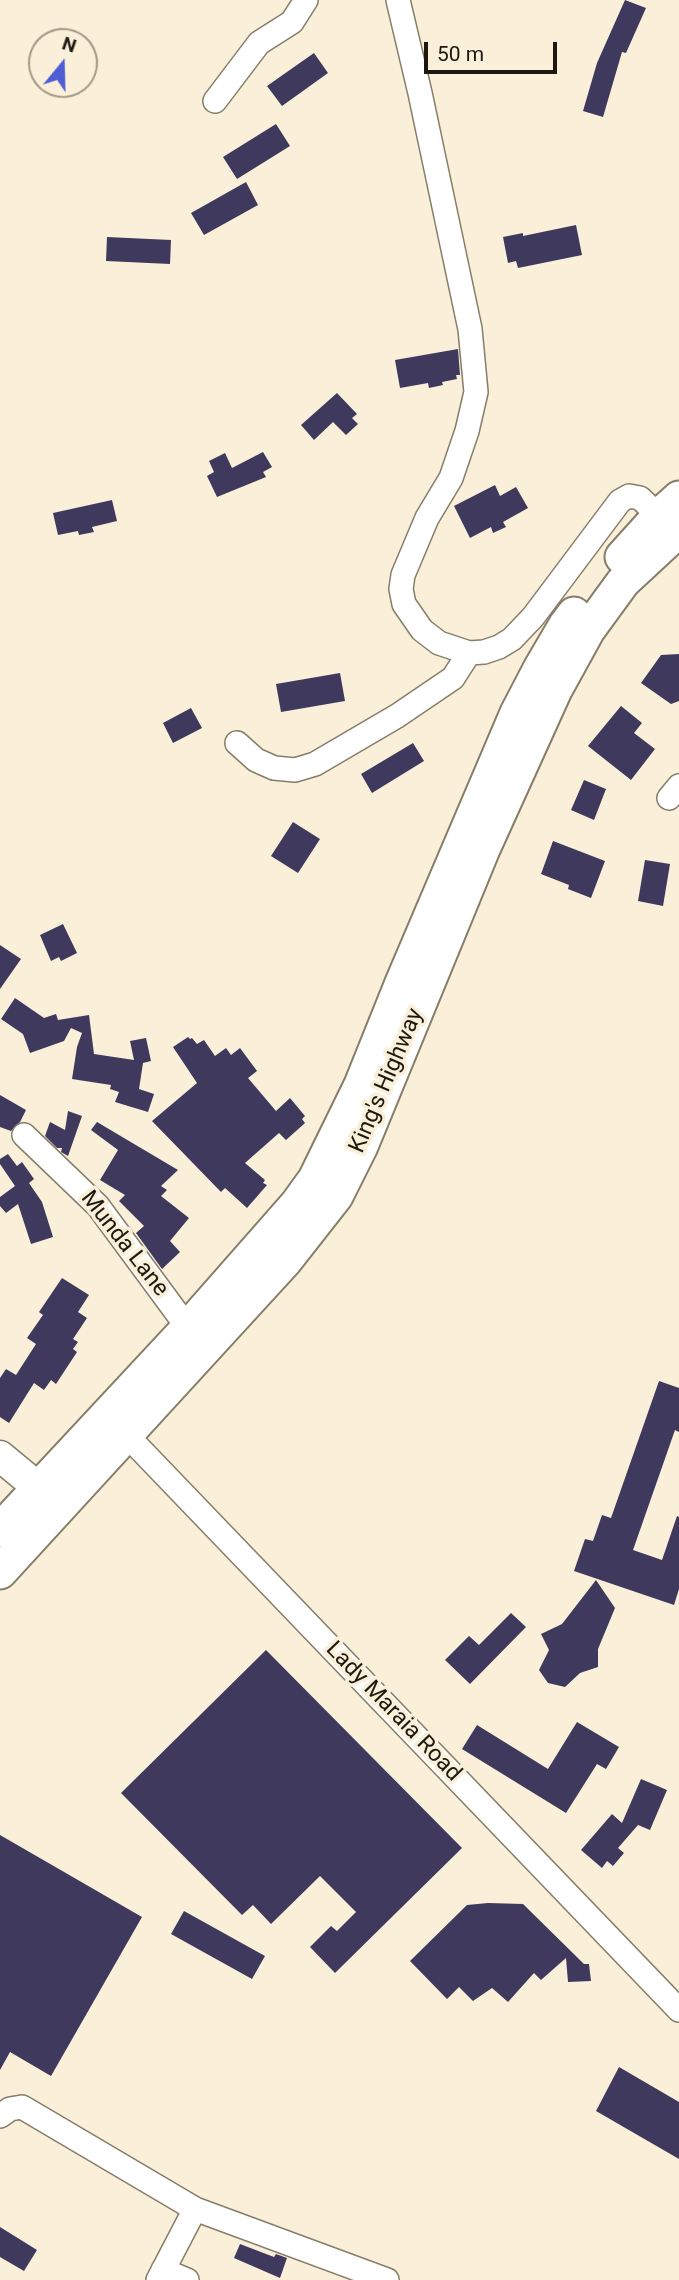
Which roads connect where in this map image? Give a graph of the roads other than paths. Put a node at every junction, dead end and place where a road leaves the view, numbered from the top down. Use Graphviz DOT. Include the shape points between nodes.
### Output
graph roads {
  1 [pos="306,0"];
  2 [pos="398,0"];
  3 [pos="215,101"];
  4 [pos="672,515"];
  5 [pos="469,653"];
  6 [pos="237,743"];
  7 [pos="24,1135"];
  8 [pos="188,1328"];
  9 [pos="117,1425"];
  10 [pos="0,1456"];
  11 [pos="50,1497"];
  12 [pos="0,1530"];
  13 [pos="0,1572"];
  14 [pos="679,2010"];
  15 [pos="0,2116"];
  16 [pos="195,2209"];
  17 [pos="160,2275"];
  18 [pos="187,2280"];
  19 [pos="387,2280"];
  1 -- 3 [label="street" via="292,22 259,43"];
  2 -- 5 [label="street" via="470,329 476,392 451,478 408,558 401,589 404,604 422,630 439,643"];
  4 -- 5 [label="street" via="640,498 629,496 620,501 512,639 484,652"];
  4 -- 8 [label="highway, King's Highway" via="565,625 517,713 361,1085 315,1179"];
  4 -- 9 [label="highway, King's Highway" via="588,630 555,690 336,1196 285,1261"];
  5 -- 6 [label="street" via="453,678 315,764 274,768"];
  7 -- 8 [label="street, Munda Lane" via="98,1206"];
  8 -- 9 [label="highway, King's Highway"];
  9 -- 11 [label="highway, King's Highway"];
  9 -- 14 [label="street, Lady Maraia Road"];
  10 -- 11 [label="main road"];
  11 -- 12 [label="highway, King's Highway"];
  11 -- 13 [label="highway, King's Highway"];
  15 -- 16 [label="street" via="22,2107"];
  16 -- 17 [label="street"];
  16 -- 19 [label="street"];
  17 -- 18 [label="street"];
}
